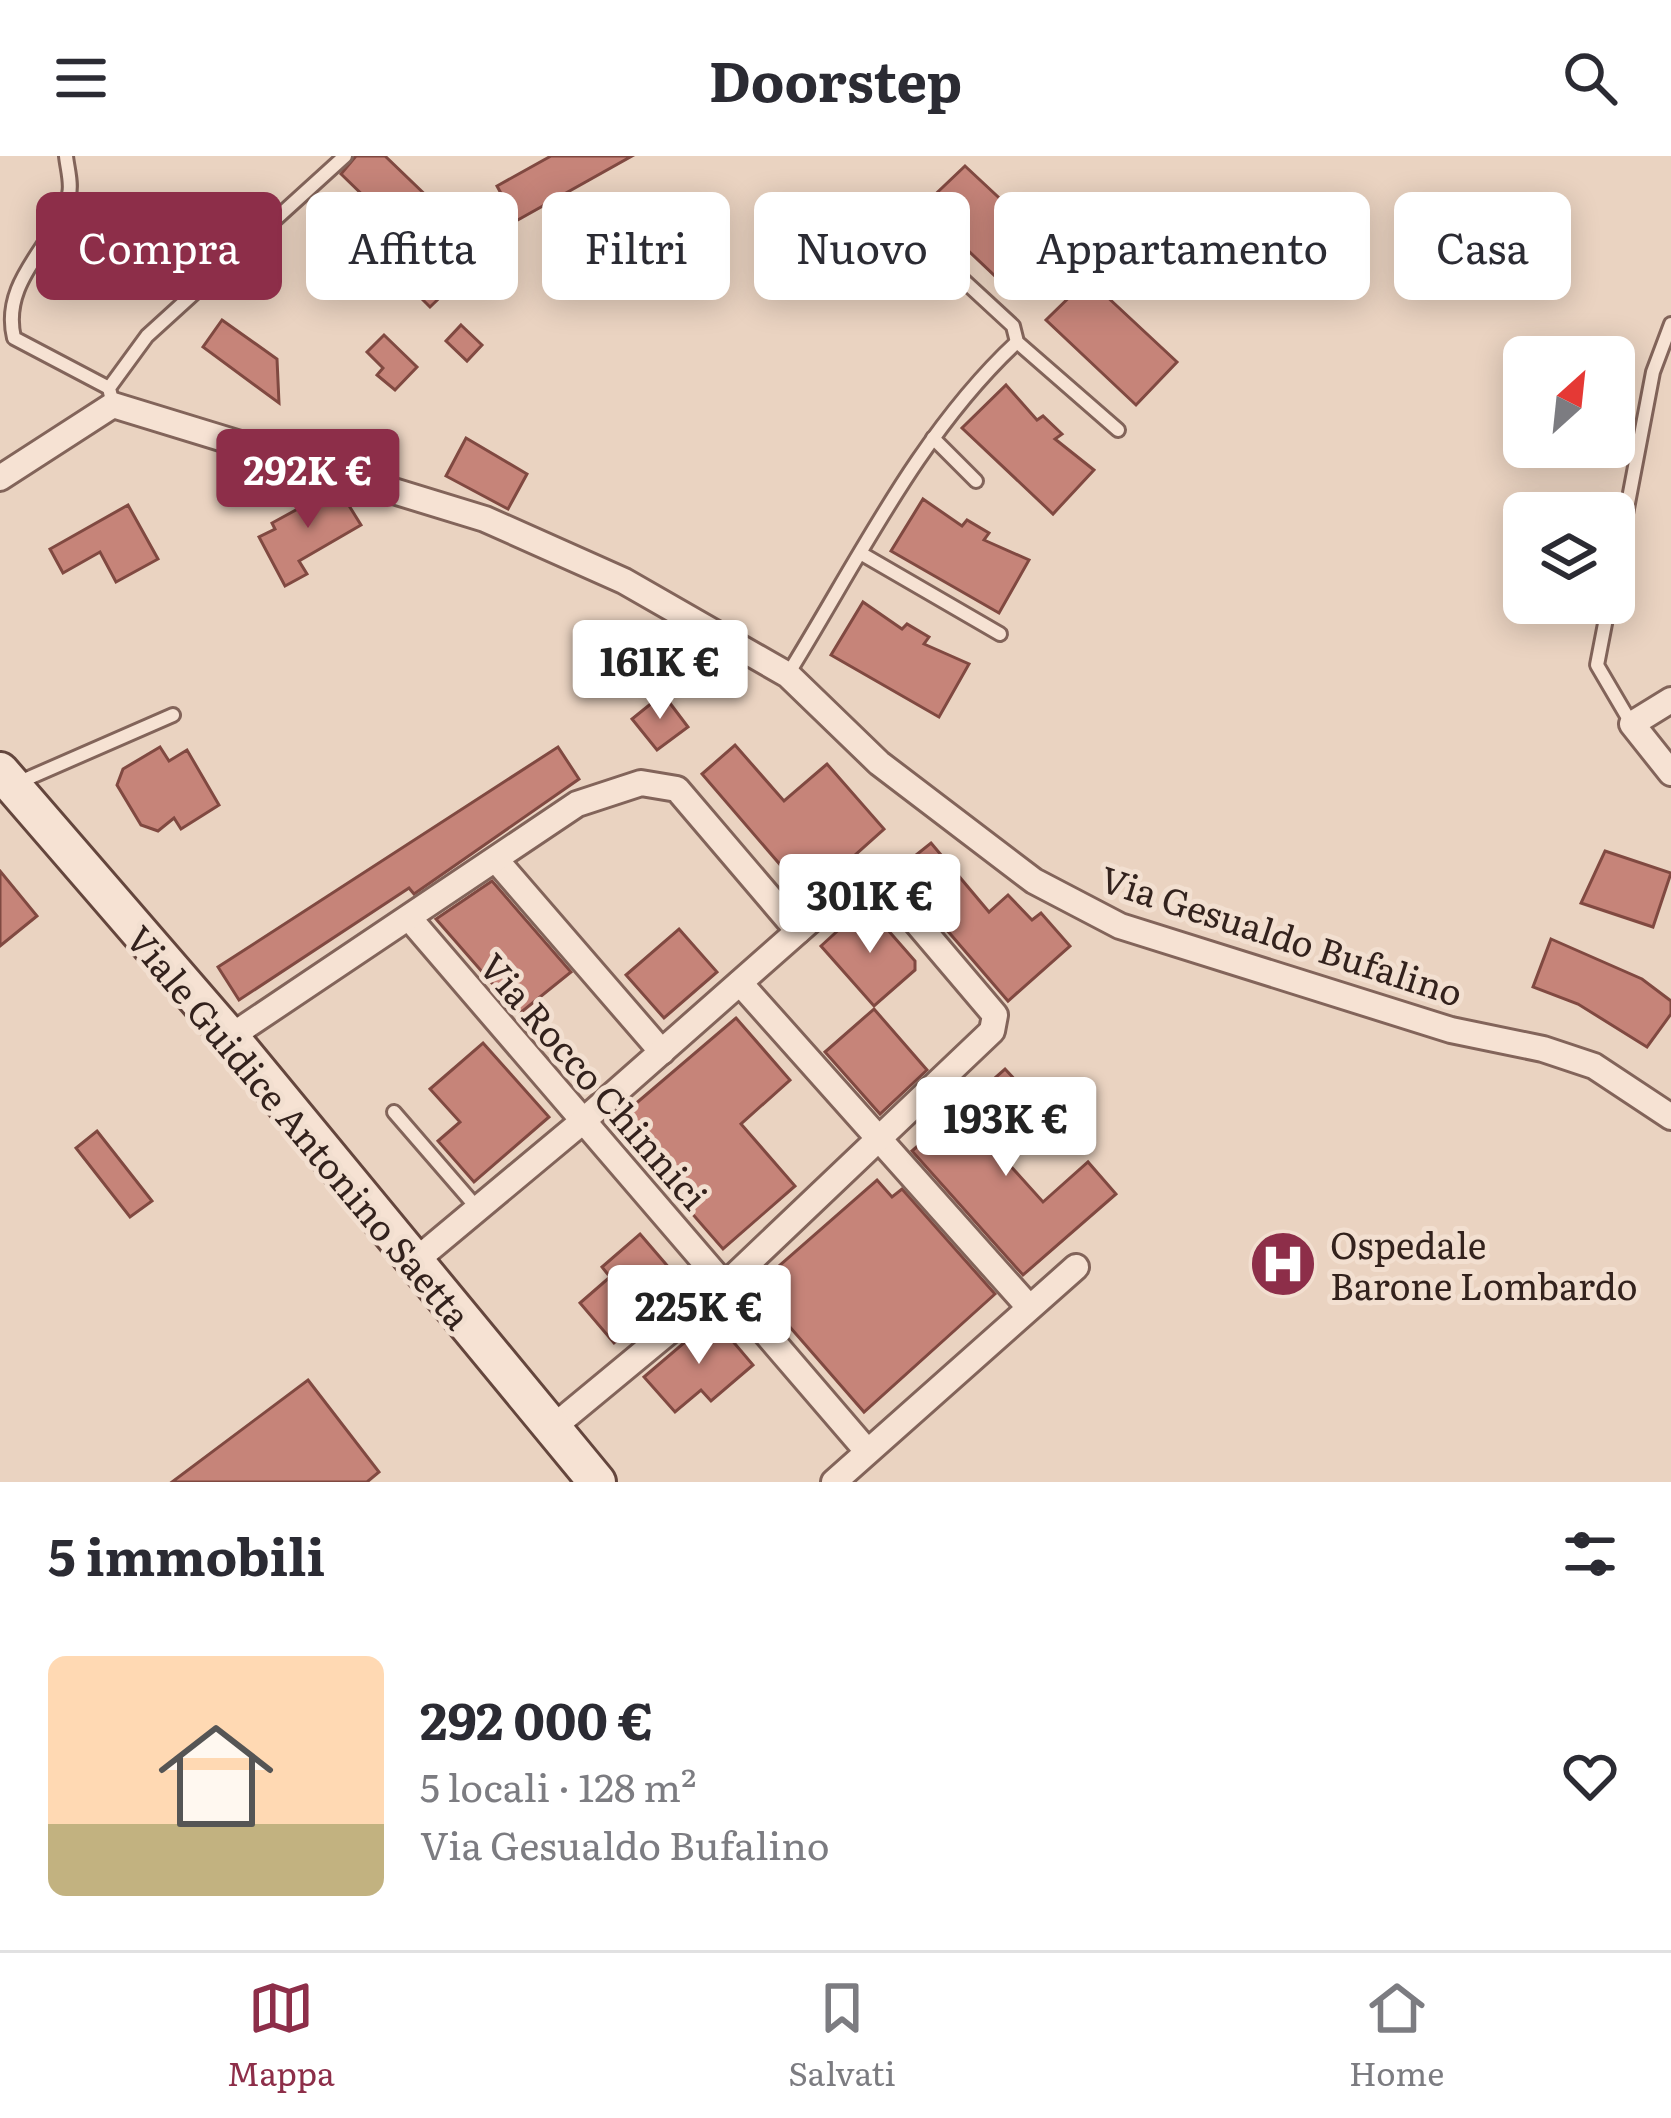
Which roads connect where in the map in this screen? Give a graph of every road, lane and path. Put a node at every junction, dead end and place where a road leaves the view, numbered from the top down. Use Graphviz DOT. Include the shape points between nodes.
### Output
graph roads {
  1 [pos="66,156"];
  2 [pos="345,156"];
  3 [pos="970,286"];
  4 [pos="1671,324"];
  5 [pos="1017,342"];
  6 [pos="111,396"];
  7 [pos="1118,430"];
  8 [pos="933,438"];
  9 [pos="0,478"];
  10 [pos="976,481"];
  11 [pos="1630,492"];
  12 [pos="862,554"];
  13 [pos="1605,624"];
  14 [pos="1000,634"];
  15 [pos="788,675"];
  16 [pos="1671,700"];
  17 [pos="173,715"];
  18 [pos="1632,724"];
  19 [pos="1671,773"];
  20 [pos="6,778"];
  21 [pos="496,860"];
  22 [pos="410,920"];
  23 [pos="798,931"];
  24 [pos="740,983"];
  25 [pos="230,1036"];
  26 [pos="662,1052"];
  27 [pos="394,1112"];
  28 [pos="1671,1117"];
  29 [pos="584,1121"];
  30 [pos="879,1140"];
  31 [pos="478,1209"];
  32 [pos="414,1262"];
  33 [pos="1076,1267"];
  34 [pos="725,1286"];
  35 [pos="1028,1306"];
  36 [pos="551,1429"];
  37 [pos="867,1450"];
  38 [pos="597,1482"];
  39 [pos="834,1482"];
  1 -- 6 [label="lane" via="69,195 6,291 6,325 14,338"];
  2 -- 6 [label="lane" via="147,337"];
  3 -- 5 [label="lane" via="1013,326"];
  4 -- 11 [label="lane" via="1653,372"];
  5 -- 7 [label="lane"];
  5 -- 8 [label="lane"];
  6 -- 9 [label="street"];
  6 -- 15 [label="street, Via Gesualdo Bufalino" via="484,519 624,581"];
  8 -- 10 [label="lane"];
  8 -- 12 [label="lane"];
  12 -- 14 [label="lane"];
  12 -- 15 [label="lane"];
  13 -- 18 [label="lane" via="1598,664"];
  15 -- 28 [label="street, Via Gesualdo Bufalino" via="879,763 1034,881 1120,926 1451,1030 1560,1054 1594,1066"];
  16 -- 18 [label="street"];
  17 -- 20 [label="lane"];
  18 -- 19 [label="street"];
  20 -- 25 [label="main road, Viale Guidice Antonino Saetta"];
  21 -- 22 [label="street"];
  21 -- 23 [label="street" via="578,804 641,782 677,789"];
  21 -- 26 [label="street"];
  22 -- 25 [label="street"];
  22 -- 29 [label="street, Via Rocco Chinnici"];
  23 -- 24 [label="street"];
  23 -- 30 [label="street" via="855,881 883,883 994,1015 992,1031"];
  24 -- 26 [label="street"];
  24 -- 30 [label="street"];
  25 -- 32 [label="main road, Viale Guidice Antonino Saetta"];
  26 -- 29 [label="street"];
  27 -- 31 [label="lane"];
  29 -- 31 [label="street"];
  29 -- 34 [label="street, Via Rocco Chinnici"];
  30 -- 34 [label="street"];
  30 -- 35 [label="street"];
  31 -- 32 [label="street"];
  32 -- 36 [label="main road, Viale Guidice Antonino Saetta"];
  33 -- 35 [label="street"];
  34 -- 36 [label="street"];
  34 -- 37 [label="street, Via Rocco Chinnici"];
  35 -- 37 [label="street"];
  36 -- 38 [label="main road, Viale Guidice Antonino Saetta"];
  37 -- 39 [label="street"];
}
